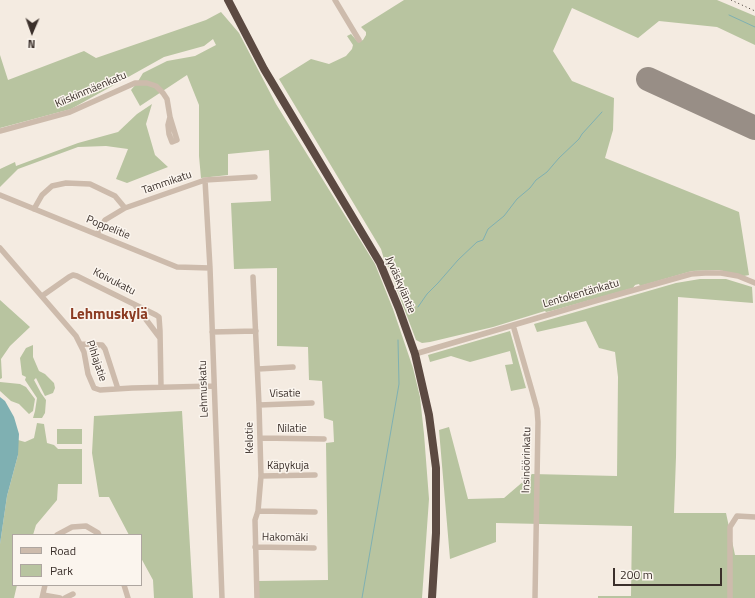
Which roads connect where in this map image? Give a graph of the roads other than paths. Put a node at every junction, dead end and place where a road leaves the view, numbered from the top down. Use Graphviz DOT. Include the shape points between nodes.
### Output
graph roads {
  1 [pos="230,0"];
  2 [pos="335,0"];
  3 [pos="359,40"];
  4 [pos="170,117"];
  5 [pos="0,131"];
  6 [pos="256,177"];
  7 [pos="205,180"];
  8 [pos="0,195"];
  9 [pos="125,208"];
  10 [pos="34,209"];
  11 [pos="97,234"];
  12 [pos="0,248"];
  13 [pos="6,256"];
  14 [pos="0,259"];
  15 [pos="210,268"];
  16 [pos="253,277"];
  17 [pos="755,283"];
  18 [pos="42,296"];
  19 [pos="134,304"];
  20 [pos="513,325"];
  21 [pos="256,331"];
  22 [pos="212,332"];
  23 [pos="160,339"];
  24 [pos="80,344"];
  25 [pos="415,354"];
  26 [pos="293,367"];
  27 [pos="258,369"];
  28 [pos="214,386"];
  29 [pos="161,388"];
  30 [pos="118,389"];
  31 [pos="312,404"];
  32 [pos="259,405"];
  33 [pos="260,438"];
  34 [pos="324,439"];
  35 [pos="315,475"];
  36 [pos="261,476"];
  37 [pos="258,511"];
  38 [pos="315,512"];
  39 [pos="755,517"];
  40 [pos="59,534"];
  41 [pos="98,534"];
  42 [pos="255,547"];
  43 [pos="314,548"];
  44 [pos="45,586"];
  45 [pos="124,586"];
  46 [pos="73,594"];
  47 [pos="42,596"];
  48 [pos="60,598"];
  49 [pos="65,598"];
  50 [pos="128,598"];
  51 [pos="222,598"];
  52 [pos="257,598"];
  53 [pos="432,598"];
  54 [pos="535,598"];
  55 [pos="730,598"];
  1 -- 25 [label="highway, Jyväskyläntie" via="268,76 380,263"];
  2 -- 3 [label="street"];
  4 -- 5 [label="street, Kiiskinmäenkatu" via="167,99 156,86 135,83 70,112"];
  6 -- 7 [label="street, Tammikatu"];
  7 -- 9 [label="street, Tammikatu"];
  7 -- 15 [label="street, Lehmuskatu"];
  8 -- 10 [label="street, Poppelitie"];
  9 -- 10 [label="street" via="115,196 90,184 66,183 52,186 42,195"];
  9 -- 11 [label="street, Tammikatu" via="105,220"];
  10 -- 11 [label="street, Poppelitie"];
  11 -- 15 [label="street, Poppelitie" via="177,268"];
  12 -- 13 [label="street, Pihlajatie"];
  13 -- 14 [label="street"];
  13 -- 18 [label="street, Pihlajatie"];
  15 -- 22 [label="street, Lehmuskatu"];
  16 -- 21 [label="street, Kelotie"];
  17 -- 20 [label="street, Lentokentänkatu" via="721,273 691,274"];
  18 -- 19 [label="street, Koivukatu" via="73,275"];
  18 -- 24 [label="street, Pihlajatie"];
  19 -- 23 [label="street, Koivukatu"];
  19 -- 23 [label="street, Koivukatu" via="159,317"];
  20 -- 25 [label="street, Lentokentänkatu"];
  20 -- 54 [label="street, Insinöörinkatu" via="537,410 538,422"];
  21 -- 22 [label="street"];
  21 -- 27 [label="street, Kelotie"];
  22 -- 28 [label="street, Lehmuskatu"];
  23 -- 29 [label="street, Koivukatu"];
  24 -- 30 [label="street" via="102,345"];
  24 -- 30 [label="street, Pihlajatie" via="94,388"];
  25 -- 53 [label="highway, Jyväskyläntie" via="429,415 436,468"];
  26 -- 27 [label="street"];
  27 -- 32 [label="street, Kelotie"];
  28 -- 29 [label="street, Pihlajatie"];
  28 -- 51 [label="street, Lehmuskatu"];
  29 -- 30 [label="street, Pihlajatie"];
  31 -- 32 [label="street, Visatie"];
  32 -- 33 [label="street, Kelotie"];
  33 -- 34 [label="street, Nilatie"];
  33 -- 36 [label="street, Kelotie"];
  35 -- 36 [label="street, Käpykuja"];
  36 -- 37 [label="street, Kelotie"];
  37 -- 38 [label="street"];
  37 -- 42 [label="street, Kelotie" via="255,520"];
  39 -- 55 [label="street" via="737,516 730,527"];
  40 -- 41 [label="street" via="72,526 86,526"];
  42 -- 43 [label="street, Hakomäki"];
  42 -- 52 [label="street, Kelotie"];
  44 -- 47 [label="street"];
  45 -- 50 [label="street"];
  46 -- 49 [label="street"];
  47 -- 48 [label="street"];
}
